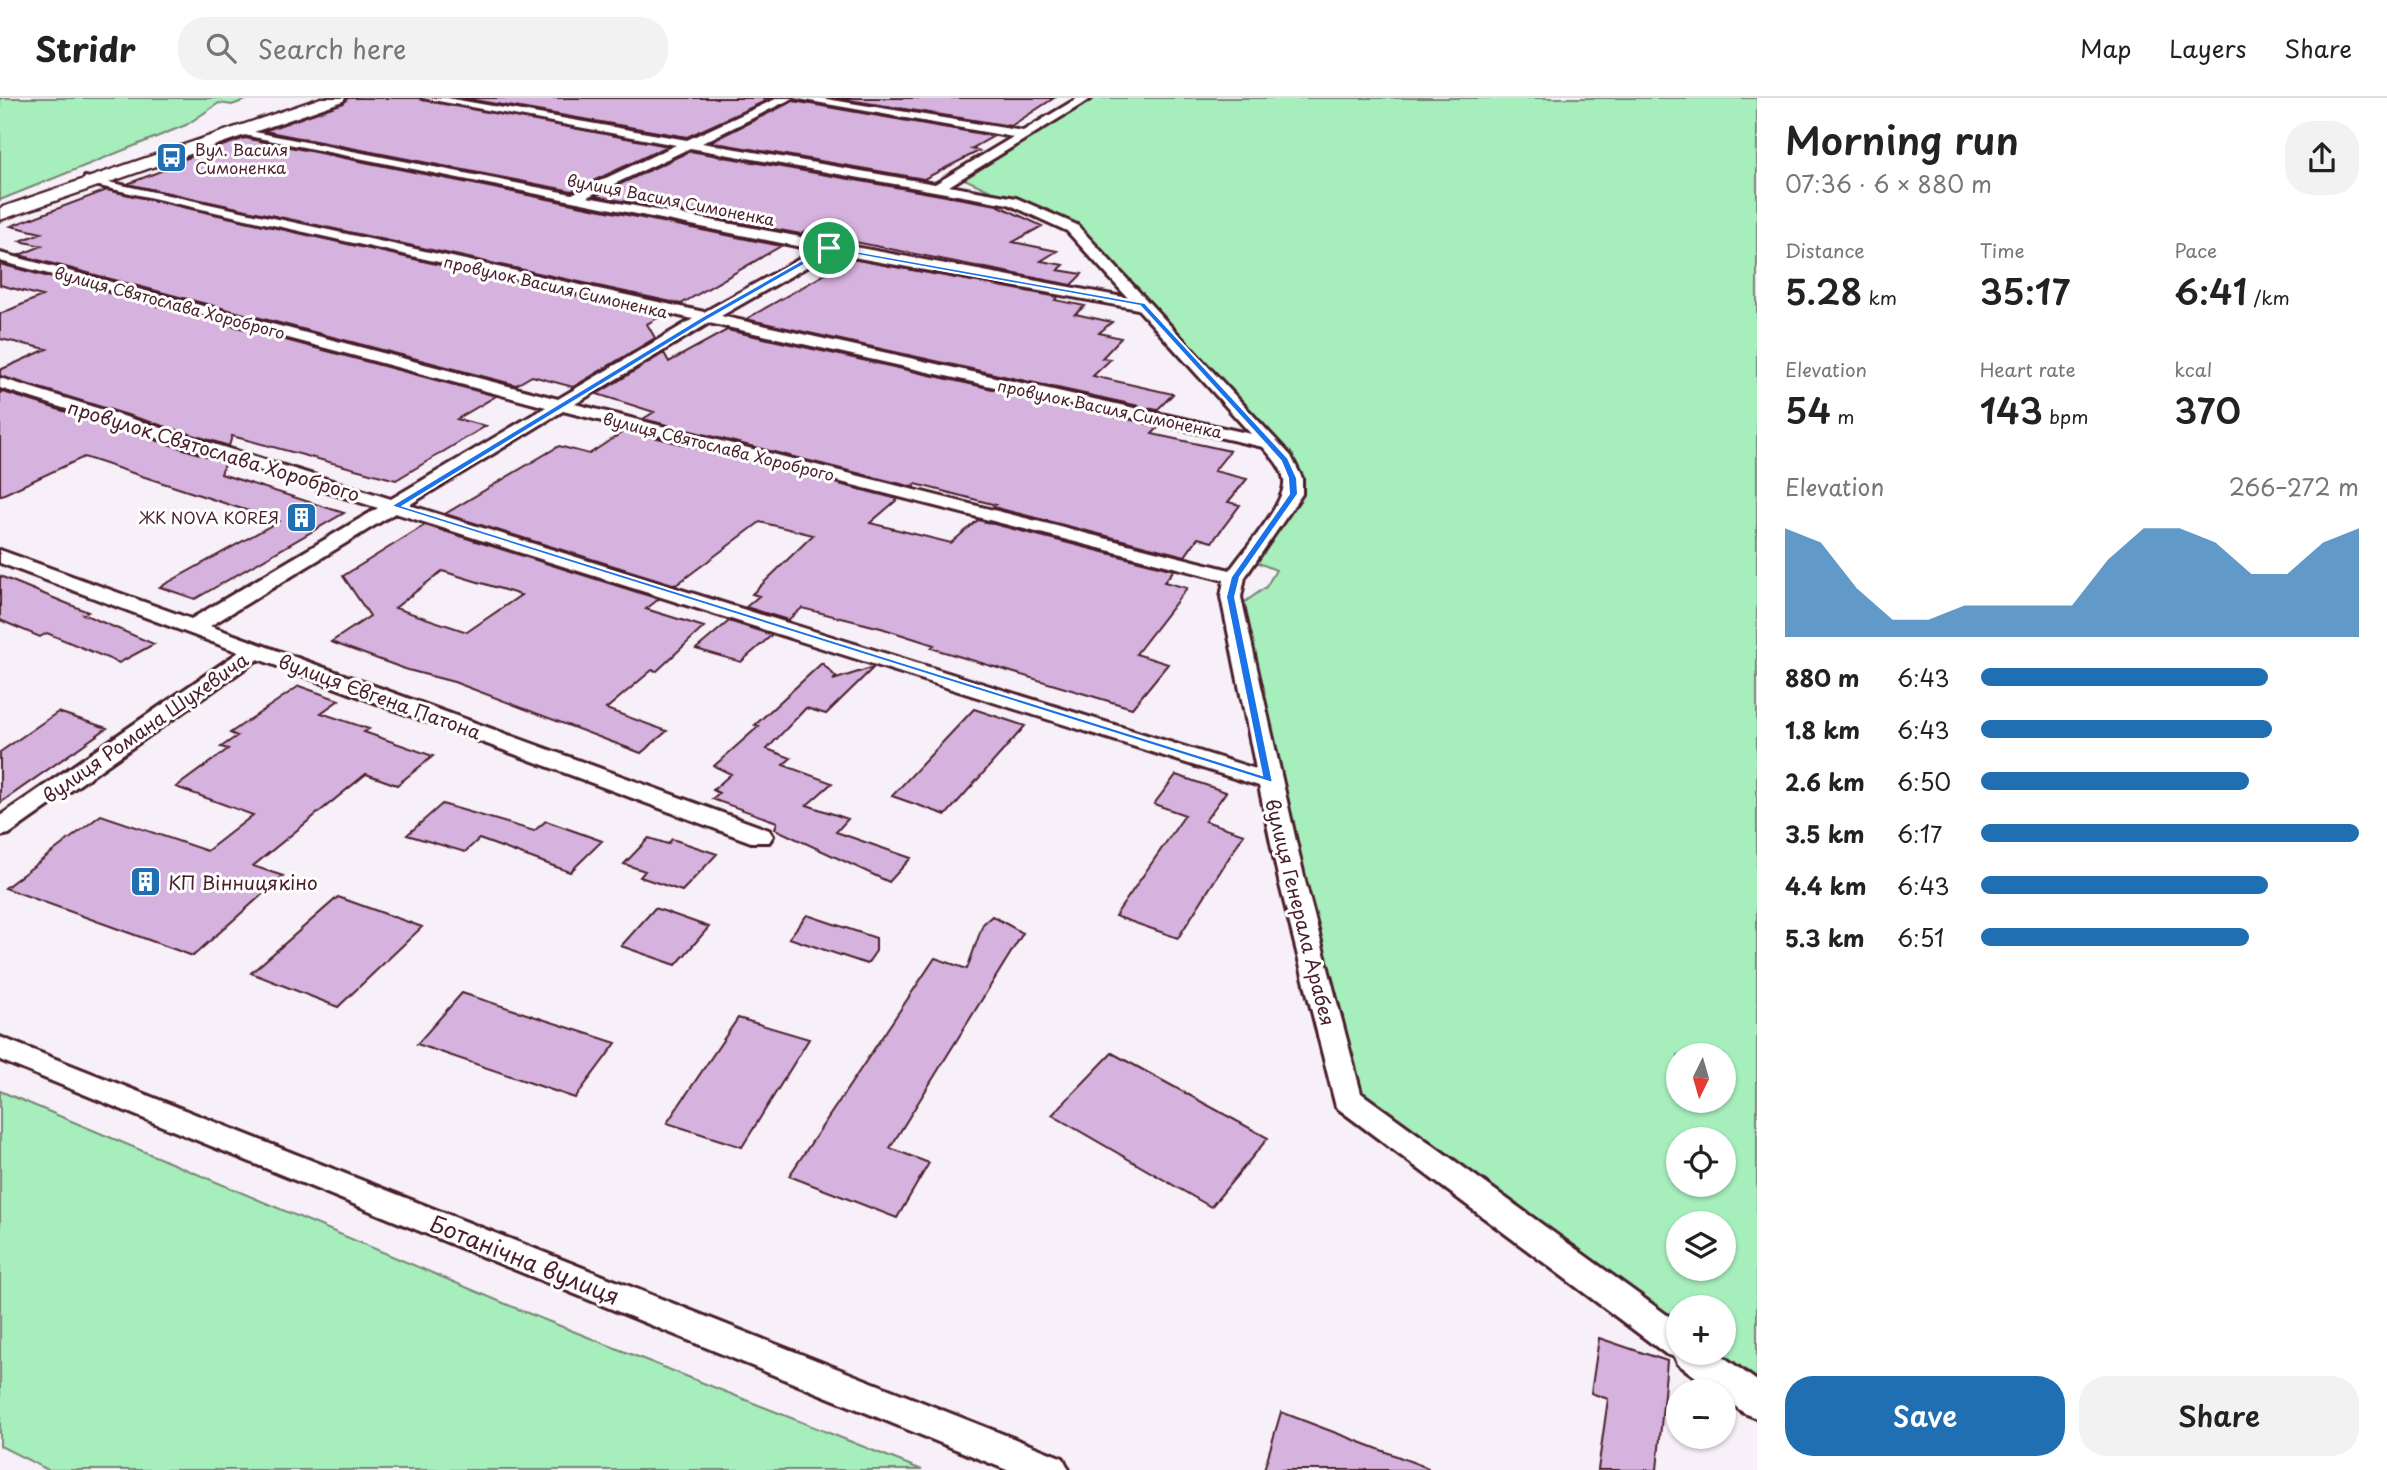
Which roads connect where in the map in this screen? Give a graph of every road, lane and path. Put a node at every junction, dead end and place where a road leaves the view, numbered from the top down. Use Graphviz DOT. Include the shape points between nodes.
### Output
graph roads {
  1 [pos="337,98"];
  2 [pos="428,98"];
  3 [pos="787,98"];
  4 [pos="799,98"];
  5 [pos="1086,98"];
  6 [pos="235,132"];
  7 [pos="1025,135"];
  8 [pos="688,144"];
  9 [pos="89,180"];
  10 [pos="939,187"];
  11 [pos="573,198"];
  12 [pos="0,214"];
  13 [pos="829,248"];
  14 [pos="0,257"];
  15 [pos="1142,304"];
  16 [pos="704,319"];
  17 [pos="0,383"];
  18 [pos="564,406"];
  19 [pos="1269,443"];
  20 [pos="395,506"];
  21 [pos="0,556"];
  22 [pos="1235,577"];
  23 [pos="193,627"];
  24 [pos="256,650"];
  25 [pos="1269,781"];
  26 [pos="0,828"];
  27 [pos="760,836"];
  28 [pos="0,1048"];
  29 [pos="1666,1334"];
  30 [pos="1707,1365"];
  31 [pos="1757,1402"];
  32 [pos="1050,1470"];
  1 -- 6 [label="street"];
  2 -- 8 [label="street"];
  3 -- 8 [label="street"];
  4 -- 7 [label="street"];
  5 -- 7 [label="street"];
  6 -- 9 [label="street"];
  6 -- 11 [label="street, вулиця Василя Симоненка"];
  7 -- 10 [label="street"];
  8 -- 10 [label="street"];
  8 -- 11 [label="street"];
  9 -- 12 [label="street"];
  9 -- 16 [label="street, провулок Василя Симоненка"];
  10 -- 15 [label="street" via="1011,201 1072,228"];
  11 -- 13 [label="street, вулиця Василя Симоненка"];
  13 -- 15 [label="street, вулиця Василя Симоненка"];
  13 -- 16 [label="street"];
  14 -- 18 [label="street, вулиця Святослава Хороброго"];
  15 -- 19 [label="street"];
  16 -- 18 [label="street"];
  16 -- 19 [label="street, провулок Василя Симоненка"];
  17 -- 20 [label="street, провулок Святослава Хороброго"];
  18 -- 20 [label="street"];
  18 -- 22 [label="street, вулиця Святослава Хороброго"];
  19 -- 22 [label="street" via="1289,469 1293,494"];
  20 -- 23 [label="street"];
  20 -- 25 [label="street, провулок Святослава Хороброго"];
  21 -- 23 [label="street, вулиця Євгена Патона"];
  22 -- 25 [label="street, вулиця Генерала Арабея" via="1231,597"];
  23 -- 24 [label="street, вулиця Євгена Патона"];
  24 -- 26 [label="street, вулиця Романа Шухевича"];
  24 -- 27 [label="street, вулиця Євгена Патона"];
  25 -- 29 [label="street, вулиця Генерала Арабея" via="1347,1100"];
  28 -- 32 [label="street, Ботанічна вулиця"];
  30 -- 31 [label="street"];
}
